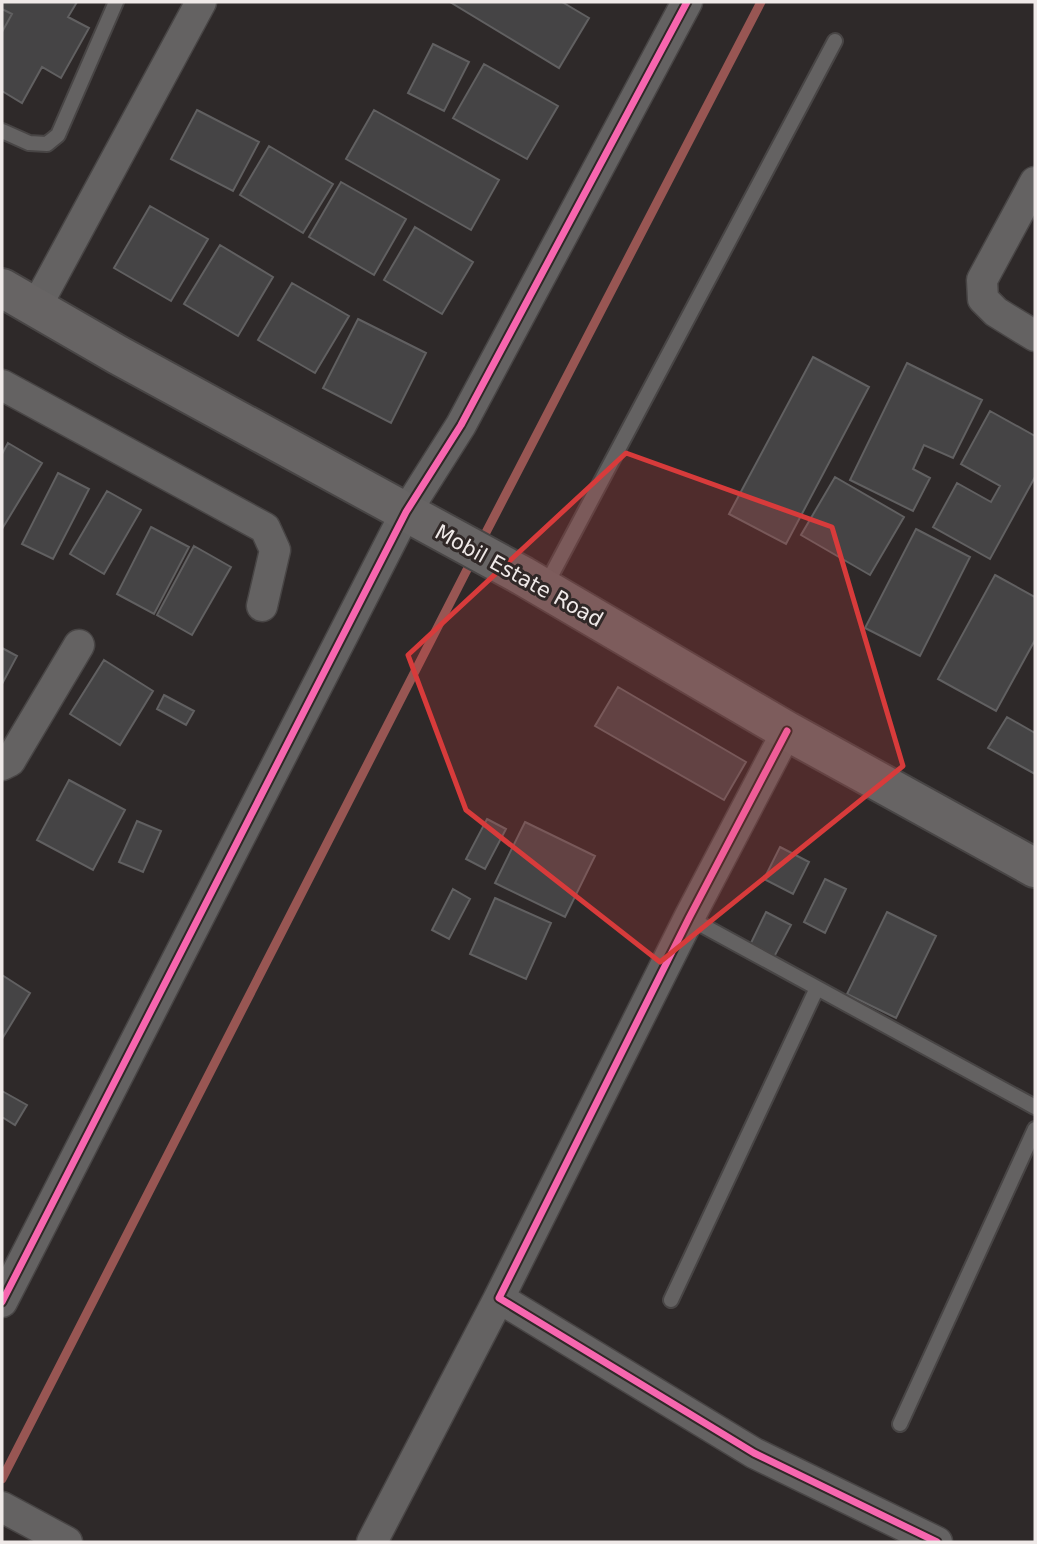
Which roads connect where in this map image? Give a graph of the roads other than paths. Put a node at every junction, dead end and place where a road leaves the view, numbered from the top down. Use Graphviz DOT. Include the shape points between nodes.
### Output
graph roads {
  1 [pos="116,2"];
  2 [pos="201,2"];
  3 [pos="687,2"];
  4 [pos="835,40"];
  5 [pos="2,131"];
  6 [pos="1035,182"];
  7 [pos="2,288"];
  8 [pos="36,307"];
  9 [pos="1035,336"];
  10 [pos="2,385"];
  11 [pos="406,512"];
  12 [pos="534,582"];
  13 [pos="262,606"];
  14 [pos="79,645"];
  15 [pos="788,731"];
  16 [pos="2,765"];
  17 [pos="1035,868"];
  18 [pos="689,918"];
  19 [pos="817,988"];
  20 [pos="1035,1107"];
  21 [pos="1035,1129"];
  22 [pos="499,1298"];
  23 [pos="671,1300"];
  24 [pos="2,1302"];
  25 [pos="900,1424"];
  26 [pos="2,1507"];
  27 [pos="68,1542"];
  28 [pos="372,1542"];
  29 [pos="937,1542"];
  1 -- 5 [label="lane" via="58,135 47,144 29,143"];
  2 -- 8 [label="street"];
  3 -- 11 [label="street" via="461,425"];
  4 -- 12 [label="lane"];
  6 -- 9 [label="street" via="982,280 983,299"];
  7 -- 8 [label="main road, Mobil Estate Road"];
  8 -- 11 [label="main road, Mobil Estate Road"];
  10 -- 13 [label="street" via="265,528 275,550"];
  11 -- 12 [label="main road, Mobil Estate Road"];
  11 -- 24 [label="street"];
  12 -- 15 [label="main road, Mobil Estate Road"];
  14 -- 16 [label="street" via="10,761"];
  15 -- 17 [label="main road, Mobil Estate Road"];
  15 -- 18 [label="street"];
  18 -- 19 [label="lane"];
  18 -- 22 [label="street"];
  19 -- 20 [label="lane"];
  19 -- 23 [label="lane"];
  21 -- 25 [label="lane"];
  22 -- 28 [label="street"];
  22 -- 29 [label="street" via="754,1453"];
  26 -- 27 [label="street"];
}
